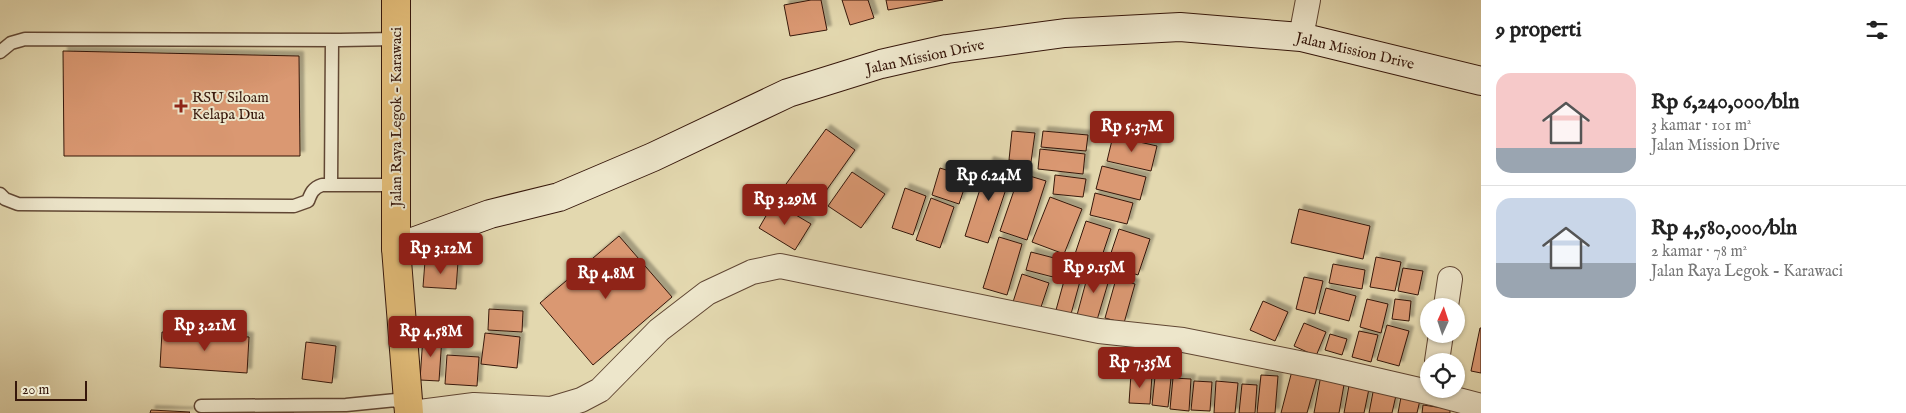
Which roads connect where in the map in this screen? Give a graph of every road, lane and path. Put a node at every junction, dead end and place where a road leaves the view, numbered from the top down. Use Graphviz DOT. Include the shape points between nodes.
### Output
graph roads {
  1 [pos="396,0"];
  2 [pos="1308,0"];
  3 [pos="1301,37"];
  4 [pos="395,39"];
  5 [pos="332,40"];
  6 [pos="0,51"];
  7 [pos="1481,81"];
  8 [pos="395,185"];
  9 [pos="331,186"];
  10 [pos="0,194"];
  11 [pos="396,248"];
  12 [pos="1450,279"];
  13 [pos="1447,298"];
  14 [pos="1420,388"];
  15 [pos="1455,398"];
  16 [pos="201,406"];
  17 [pos="1481,406"];
  18 [pos="410,413"];
  1 -- 4 [label="main road, Jalan Raya Legok - Karawaci"];
  2 -- 3 [label="street"];
  3 -- 7 [label="street, Jalan Mission Drive"];
  3 -- 11 [label="street, Jalan Mission Drive" via="1180,27 1065,33 947,49 881,64 788,93 559,197 490,214"];
  4 -- 5 [label="lane"];
  4 -- 8 [label="main road, Jalan Raya Legok - Karawaci"];
  5 -- 6 [label="lane" via="25,39"];
  5 -- 9 [label="lane"];
  8 -- 9 [label="lane"];
  8 -- 11 [label="main road, Jalan Raya Legok - Karawaci"];
  9 -- 10 [label="lane" via="317,187 308,201 294,206 18,204"];
  11 -- 18 [label="main road, Jalan Raya Legok - Karawaci"];
  12 -- 13 [label="street"];
  14 -- 18 [label="street" via="1183,340 1099,331 780,266 752,272 706,293 659,330 600,390 581,400 551,409 474,406"];
  15 -- 17 [label="street"];
  16 -- 18 [label="lane" via="346,405 396,400"];
}
